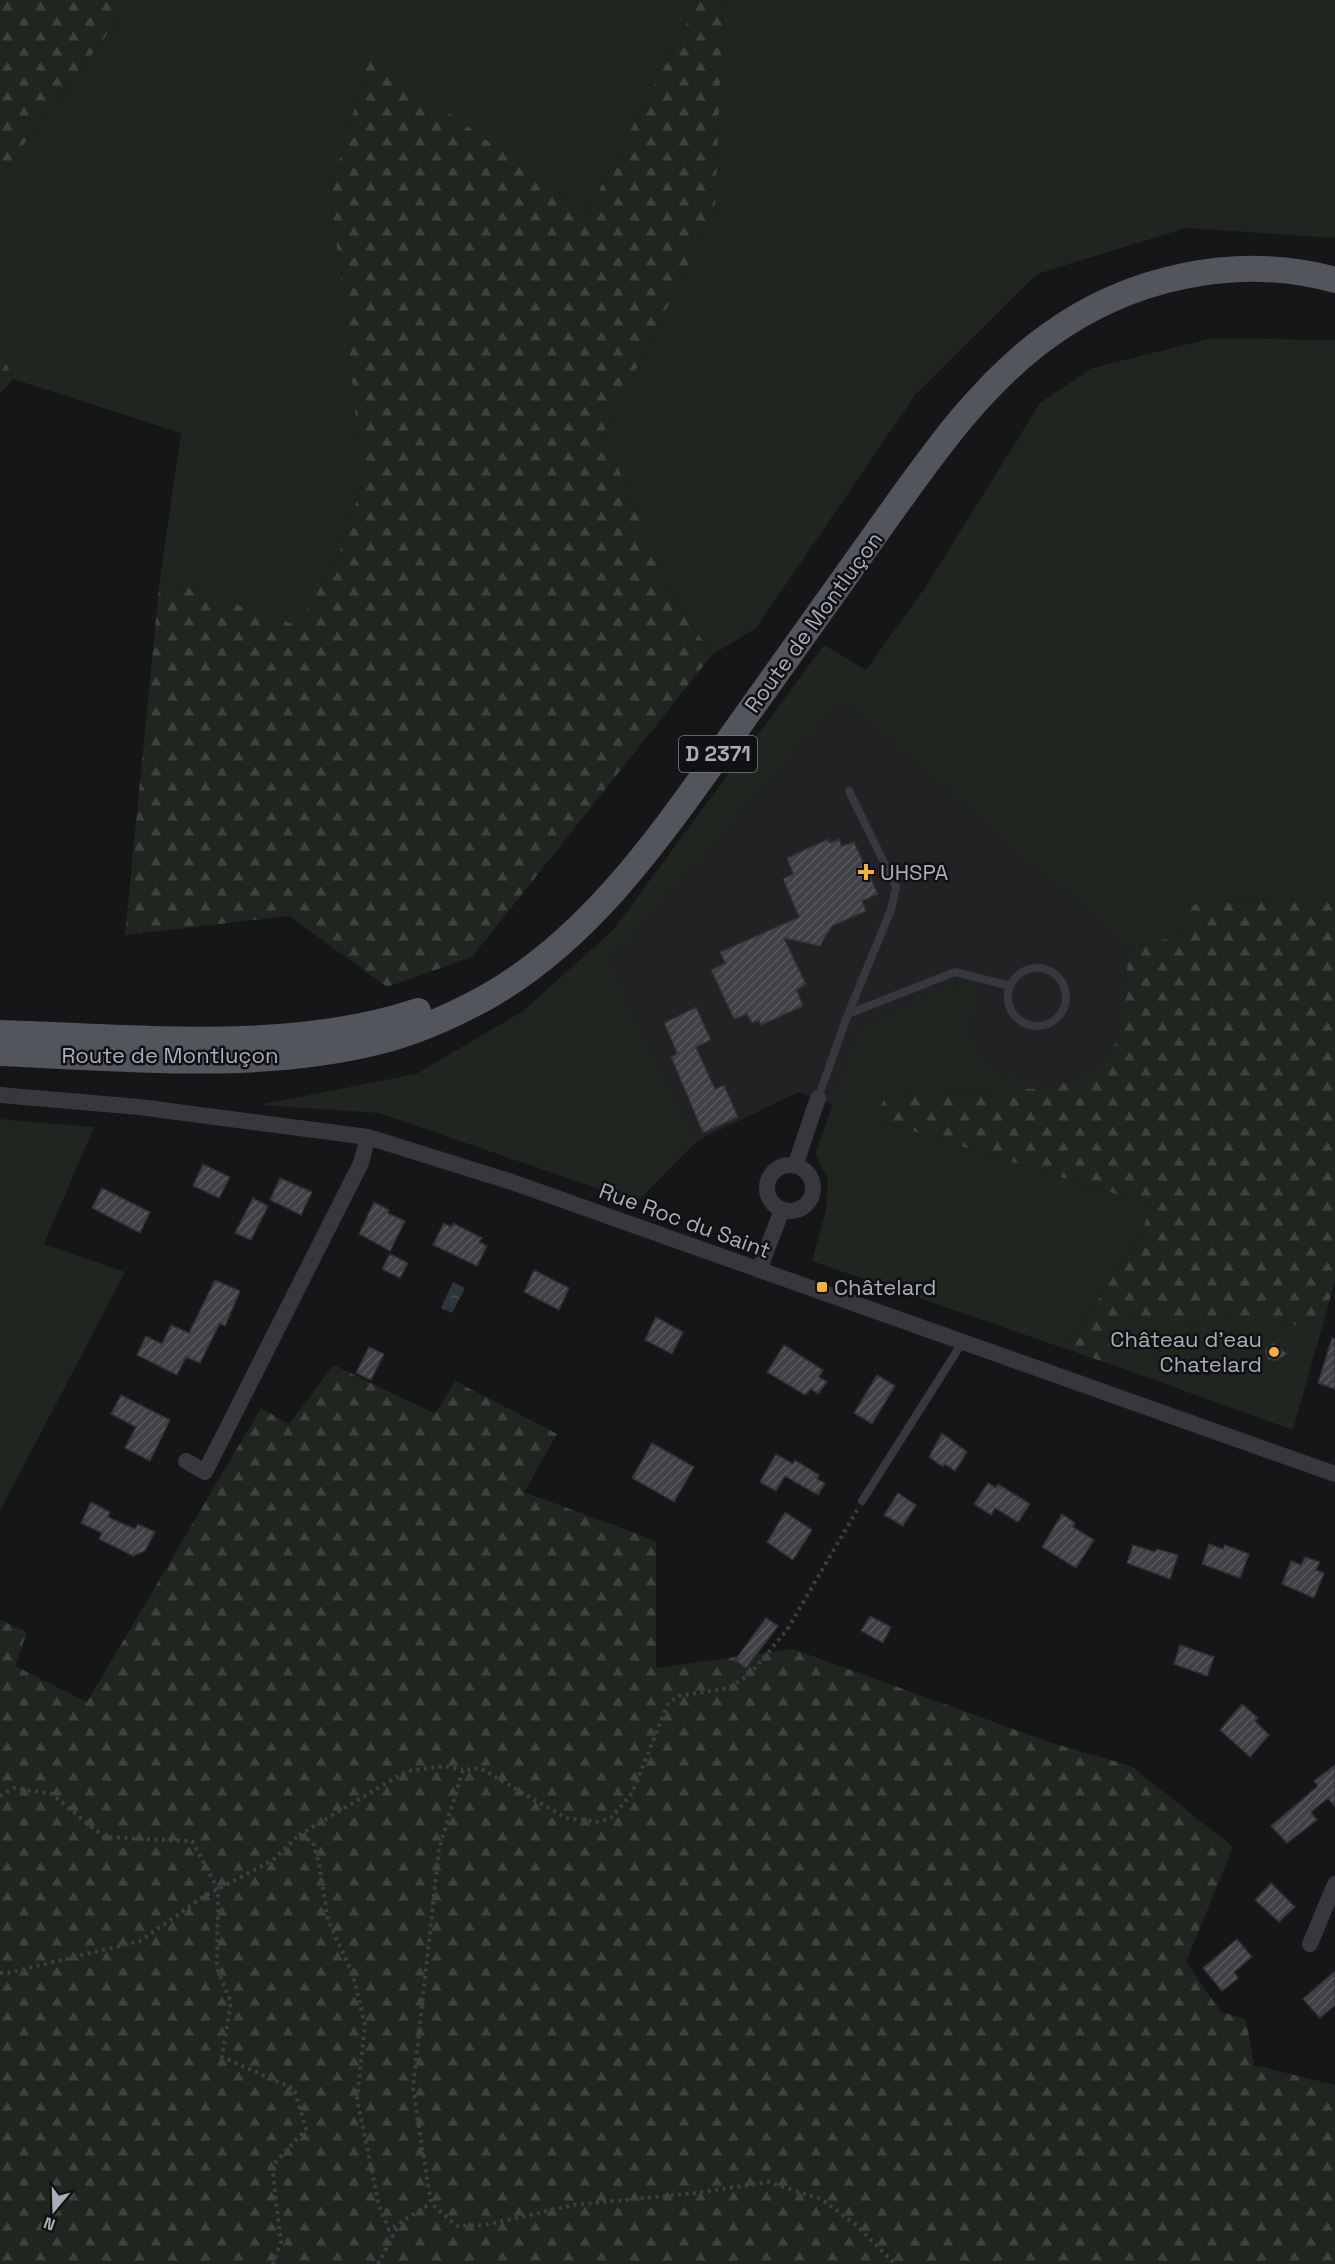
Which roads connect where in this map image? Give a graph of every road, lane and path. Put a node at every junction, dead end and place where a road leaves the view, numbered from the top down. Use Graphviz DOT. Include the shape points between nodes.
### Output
graph roads {
  1 [pos="1335,267"];
  2 [pos="1335,280"];
  3 [pos="849,791"];
  4 [pos="1010,986"];
  5 [pos="848,1014"];
  6 [pos="0,1033"];
  7 [pos="0,1053"];
  8 [pos="0,1095"];
  9 [pos="818,1098"];
  10 [pos="368,1137"];
  11 [pos="795,1166"];
  12 [pos="782,1210"];
  13 [pos="759,1270"];
  14 [pos="962,1343"];
  15 [pos="186,1461"];
  16 [pos="1335,1474"];
  17 [pos="862,1501"];
  18 [pos="463,1770"];
  19 [pos="0,1796"];
  20 [pos="298,1835"];
  21 [pos="1335,1884"];
  22 [pos="218,1889"];
  23 [pos="1310,1944"];
  24 [pos="0,1972"];
  25 [pos="431,2203"];
  26 [pos="399,2225"];
  27 [pos="273,2264"];
  28 [pos="378,2264"];
  29 [pos="895,2264"];
  1 -- 6 [label="main road, Route de Montluçon / D 2371" via="1266,257 1181,263 1113,283 1032,330 980,379 925,442 619,864 545,938 488,979 394,1019 317,1034 208,1039"];
  2 -- 7 [label="main road, Route de Montluçon / D 2371" via="1261,270 1172,278 1119,295 1048,335 978,400 926,465 691,792 622,881 557,946 485,998 400,1035 320,1053 204,1060"];
  3 -- 5 [label="lane" via="896,886 891,910"];
  4 -- 4 [label="lane" via="1023,971 1051,970 1064,984 1063,1012 1048,1025 1020,1021 1009,1005"];
  4 -- 5 [label="lane" via="955,972"];
  5 -- 9 [label="lane"];
  8 -- 10 [label="street, Rue Roc du Saint" via="160,1109"];
  9 -- 11 [label="street"];
  10 -- 13 [label="street, Rue Roc du Saint" via="471,1167"];
  10 -- 15 [label="street" via="362,1163 205,1472"];
  11 -- 12 [label="street" via="780,1167 769,1178 767,1193"];
  11 -- 12 [label="street" via="808,1174 812,1195 804,1207"];
  12 -- 13 [label="street"];
  13 -- 14 [label="street, Rue Roc du Saint"];
  14 -- 16 [label="street, Rue Roc du Saint"];
  14 -- 17 [label="lane"];
  17 -- 18 [label="path" via="787,1630 749,1675 729,1688 678,1696 668,1704 632,1793 612,1816 600,1822 566,1818 480,1768"];
  18 -- 20 [label="path" via="444,1766 407,1771"];
  18 -- 25 [label="path" via="440,1849 413,2088"];
  19 -- 22 [label="path" via="14,1788 52,1794 104,1837 192,1841"];
  20 -- 22 [label="path" via="273,1860"];
  20 -- 26 [label="path" via="313,1842 328,1920 355,1985 365,2025 359,2110 379,2206 388,2230"];
  21 -- 23 [label="street"];
  22 -- 24 [label="path" via="140,1941"];
  22 -- 27 [label="path" via="217,1970 231,2002 222,2057 294,2089 306,2129 272,2166 281,2242"];
  25 -- 26 [label="path"];
  25 -- 29 [label="path" via="457,2226 485,2225 574,2205 768,2182 821,2199 855,2224"];
  26 -- 28 [label="path"];
}
